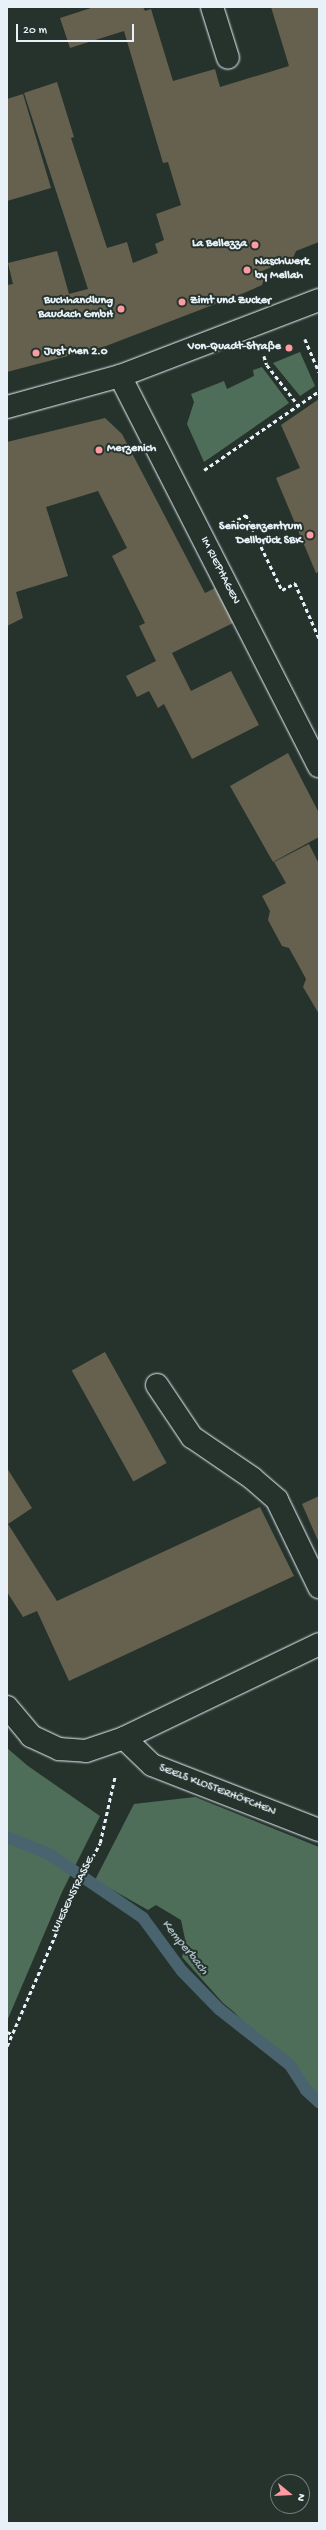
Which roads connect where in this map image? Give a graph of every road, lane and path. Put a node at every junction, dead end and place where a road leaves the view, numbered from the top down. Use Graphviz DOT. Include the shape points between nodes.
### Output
graph roads {
  1 [pos="212,7"];
  2 [pos="228,58"];
  3 [pos="319,300"];
  4 [pos="253,326"];
  5 [pos="309,349"];
  6 [pos="319,372"];
  7 [pos="120,376"];
  8 [pos="319,391"];
  9 [pos="298,405"];
  10 [pos="7,407"];
  11 [pos="175,485"];
  12 [pos="202,538"];
  13 [pos="319,638"];
  14 [pos="319,766"];
  15 [pos="157,1385"];
  16 [pos="319,1587"];
  17 [pos="319,1644"];
  18 [pos="7,1707"];
  19 [pos="124,1738"];
  20 [pos="319,1830"];
  21 [pos="7,2032"];
  22 [pos="12,2034"];
  23 [pos="7,2046"];
  1 -- 2 [label="street"];
  3 -- 4 [label="street"];
  4 -- 7 [label="street"];
  4 -- 9 [label="path" via="267,364"];
  5 -- 6 [label="path"];
  7 -- 10 [label="street"];
  7 -- 11 [label="street, IM RIEPHAGEN"];
  8 -- 9 [label="path"];
  9 -- 11 [label="path" via="206,469"];
  11 -- 12 [label="street, IM RIEPHAGEN"];
  12 -- 13 [label="path" via="246,515 282,590 295,583"];
  12 -- 14 [label="street, IM RIEPHAGEN"];
  15 -- 16 [label="street" via="192,1436 252,1478 277,1500"];
  17 -- 19 [label="street"];
  18 -- 19 [label="street" via="31,1736 59,1749 86,1752"];
  19 -- 20 [label="street, SEELS KLOSTERHÖFCHEN" via="152,1765"];
  19 -- 22 [label="path, WIESENSTRASSE" via="100,1842 70,1901"];
  21 -- 22 [label="path"];
  22 -- 23 [label="path, WIESENSTRASSE"];
}
